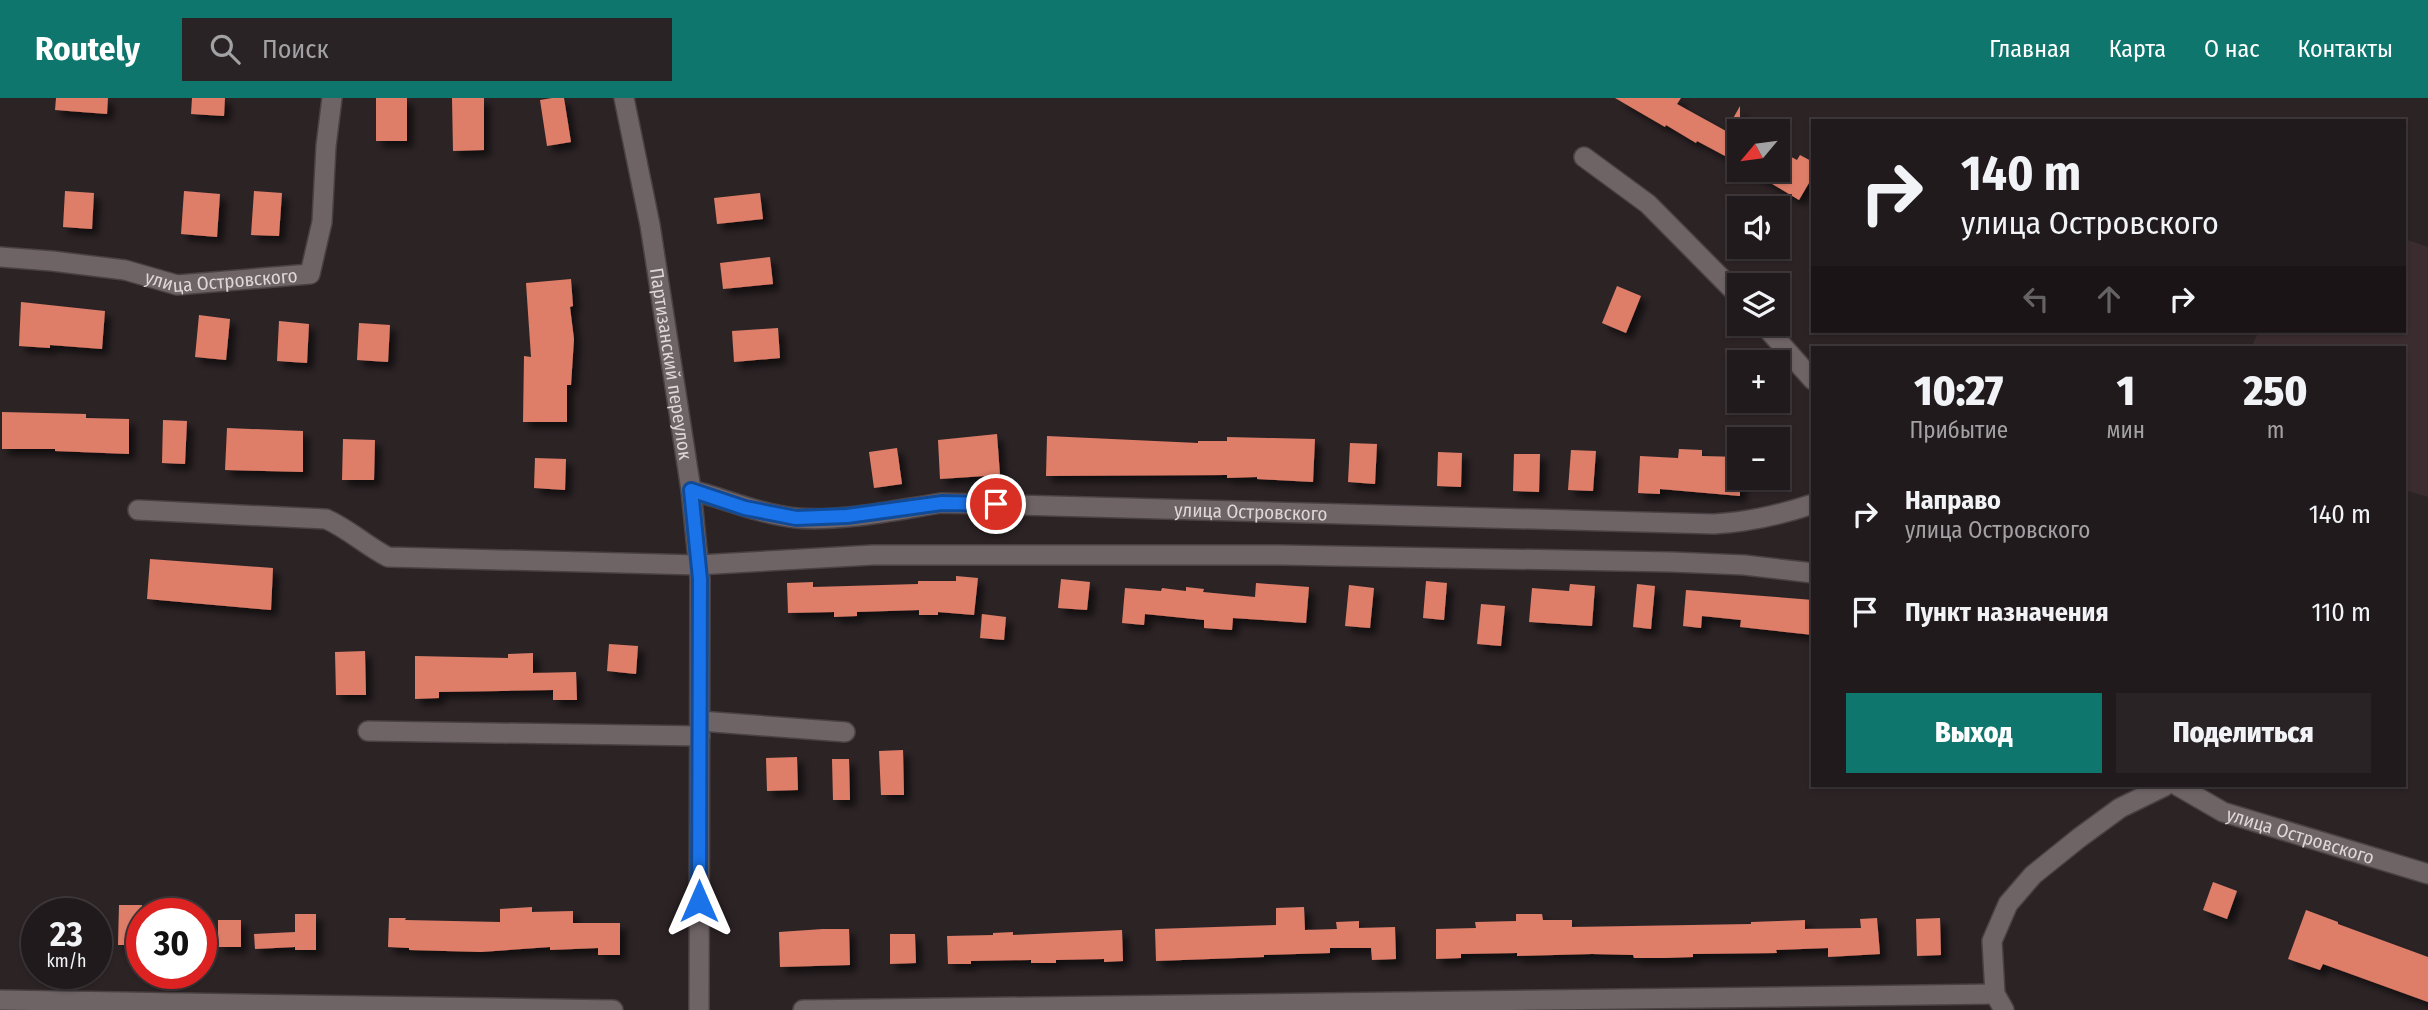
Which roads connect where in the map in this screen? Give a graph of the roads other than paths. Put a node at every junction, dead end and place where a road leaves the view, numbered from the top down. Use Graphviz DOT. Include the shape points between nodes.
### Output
graph roads {
  1 [pos="332,98"];
  2 [pos="624,98"];
  3 [pos="1584,157"];
  4 [pos="0,257"];
  5 [pos="1727,284"];
  6 [pos="1774,336"];
  7 [pos="1811,378"];
  8 [pos="691,490"];
  9 [pos="1811,505"];
  10 [pos="138,510"];
  11 [pos="698,565"];
  12 [pos="1811,573"];
  13 [pos="700,728"];
  14 [pos="368,731"];
  15 [pos="845,732"];
  16 [pos="2163,787"];
  17 [pos="2180,787"];
  18 [pos="2428,874"];
  19 [pos="0,1000"];
  20 [pos="2000,1002"];
  21 [pos="613,1010"];
  22 [pos="699,1010"];
  23 [pos="803,1010"];
  1 -- 4 [label="street, улица Островского" via="322,222 310,274 177,285 125,270"];
  2 -- 8 [label="street, Партизанский переулок" via="650,225"];
  3 -- 5 [label="street" via="1647,204"];
  6 -- 7 [label="street"];
  8 -- 9 [label="street, улица Островского" via="796,518 942,503 1714,524 1751,522"];
  8 -- 11 [label="street, Партизанский переулок"];
  10 -- 11 [label="street" via="326,519 388,557"];
  11 -- 12 [label="street" via="873,555 1261,554 1744,565"];
  11 -- 13 [label="street, Партизанский переулок"];
  13 -- 14 [label="street"];
  13 -- 15 [label="street"];
  13 -- 22 [label="street, Партизанский переулок"];
  16 -- 20 [label="street" via="2120,808 2078,838 2033,875 2008,904 1992,942"];
  17 -- 18 [label="street, улица Островского" via="2223,811"];
  19 -- 21 [label="street"];
  20 -- 23 [label="street"];
}
